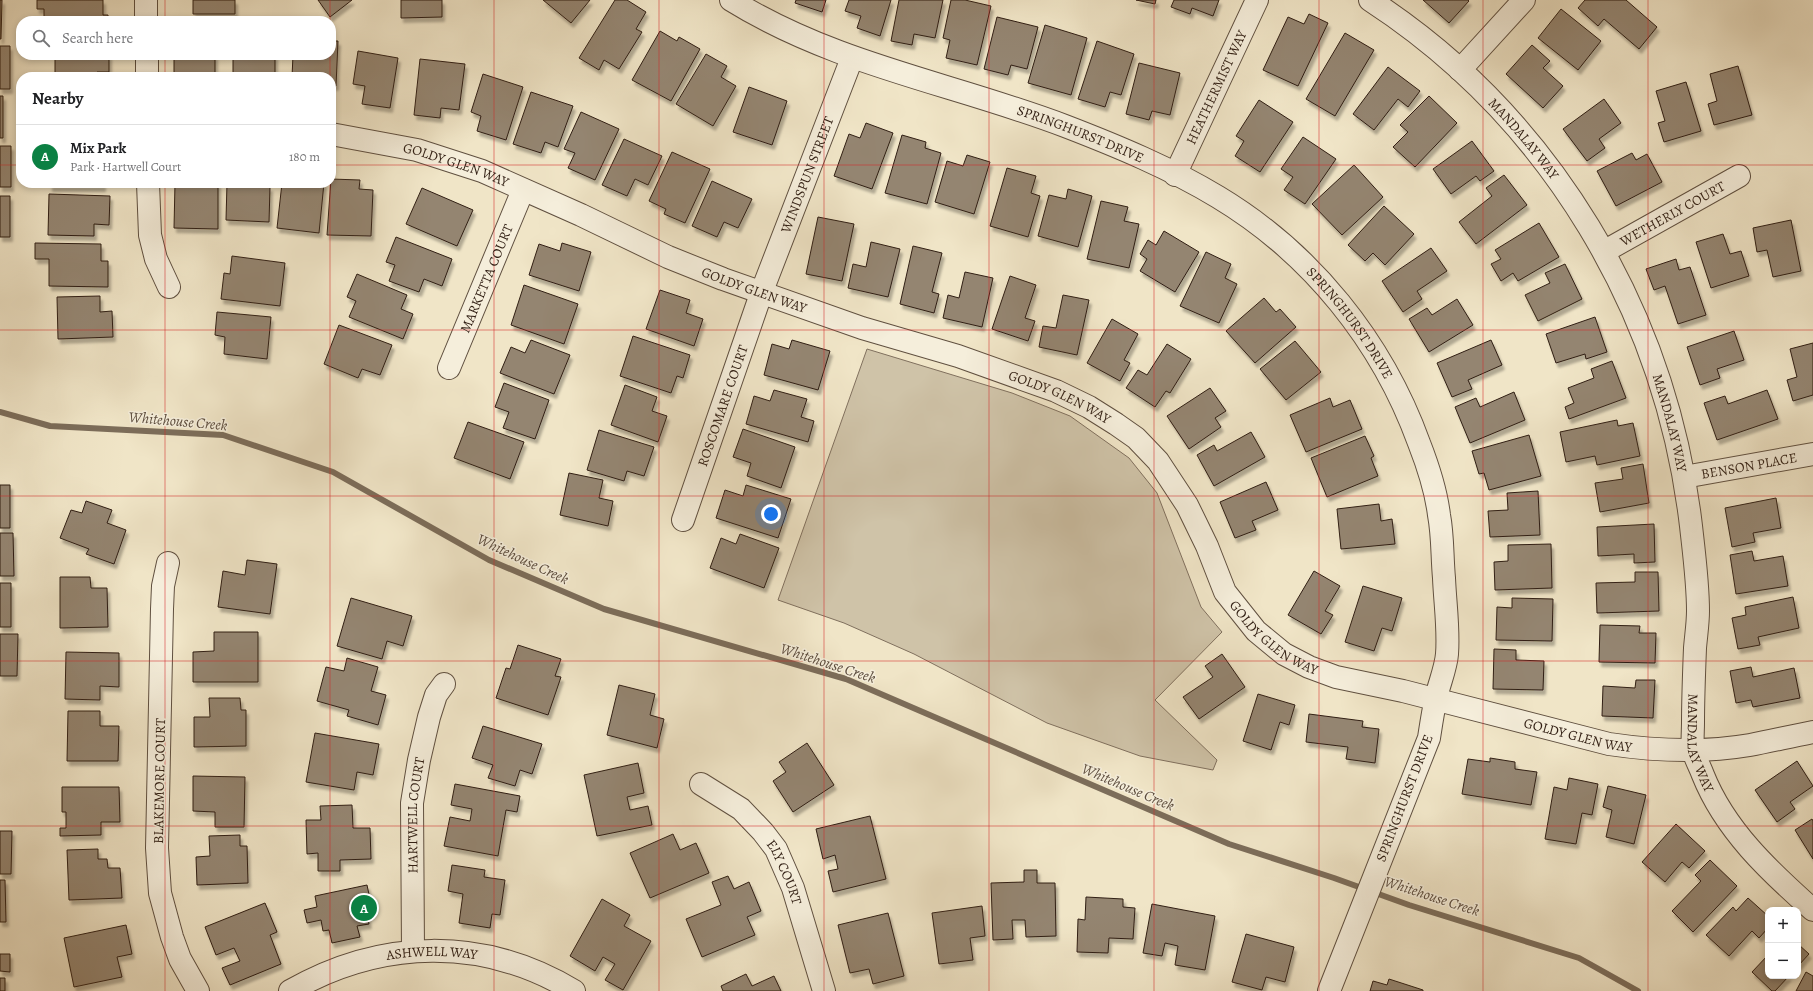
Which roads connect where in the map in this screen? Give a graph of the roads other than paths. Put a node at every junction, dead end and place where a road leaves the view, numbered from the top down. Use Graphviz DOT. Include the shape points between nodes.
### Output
graph roads {
  1 [pos="146,0"];
  2 [pos="731,0"];
  3 [pos="1257,0"];
  4 [pos="1370,0"];
  5 [pos="1524,0"];
  6 [pos="146,16"];
  7 [pos="852,58"];
  8 [pos="147,60"];
  9 [pos="1460,70"];
  10 [pos="147,72"];
  11 [pos="336,135"];
  12 [pos="1175,174"];
  13 [pos="1740,176"];
  14 [pos="148,188"];
  15 [pos="523,190"];
  16 [pos="1605,251"];
  17 [pos="169,287"];
  18 [pos="762,291"];
  19 [pos="449,368"];
  20 [pos="1813,454"];
  21 [pos="1684,477"];
  22 [pos="683,520"];
  23 [pos="168,563"];
  24 [pos="444,684"];
  25 [pos="1435,700"];
  26 [pos="1813,732"];
  27 [pos="1693,751"];
  28 [pos="701,784"];
  29 [pos="1813,910"];
  30 [pos="413,951"];
  31 [pos="198,991"];
  32 [pos="290,991"];
  33 [pos="574,991"];
  34 [pos="824,991"];
  35 [pos="1329,991"];
  1 -- 6 [label="street"];
  2 -- 7 [label="street, SPRINGHURST DRIVE" via="780,27"];
  3 -- 12 [label="street, HEATHERMIST WAY"];
  4 -- 9 [label="street, MANDALAY WAY" via="1434,46"];
  5 -- 9 [label="street"];
  7 -- 12 [label="street, SPRINGHURST DRIVE" via="993,101 1058,124"];
  7 -- 18 [label="street, WINDSPUN STREET"];
  8 -- 10 [label="street"];
  9 -- 16 [label="street, MANDALAY WAY" via="1532,144 1577,206"];
  11 -- 15 [label="street, GOLDY GLEN WAY" via="417,150 482,171"];
  12 -- 25 [label="street, SPRINGHURST DRIVE" via="1218,197 1259,225 1297,256 1347,311 1389,375 1411,419 1428,466 1440,514 1447,656"];
  13 -- 16 [label="street, WETHERLY COURT"];
  14 -- 17 [label="street" via="150,235 156,259"];
  15 -- 18 [label="street, GOLDY GLEN WAY" via="668,257"];
  15 -- 19 [label="street, MARKETTA COURT"];
  16 -- 21 [label="street, MANDALAY WAY" via="1630,302 1649,351 1666,400"];
  18 -- 22 [label="street, ROSCOMARE COURT"];
  18 -- 25 [label="street, GOLDY GLEN WAY" via="862,328 958,356 1056,391 1089,407 1136,438 1158,461 1187,505 1225,592 1256,631 1284,654 1309,667 1336,677"];
  20 -- 21 [label="street, BENSON PLACE"];
  21 -- 27 [label="street, MANDALAY WAY" via="1698,612 1693,692"];
  23 -- 31 [label="street, BLAKEMORE COURT" via="162,609 158,848 160,893 180,958"];
  24 -- 30 [label="street, HARTWELL COURT" via="436,695 429,717 412,803"];
  25 -- 27 [label="street, GOLDY GLEN WAY" via="1609,744"];
  25 -- 35 [label="street, SPRINGHURST DRIVE" via="1429,738"];
  26 -- 27 [label="street, GOLDY GLEN WAY" via="1749,745"];
  27 -- 29 [label="street, MANDALAY WAY" via="1710,794 1738,836"];
  28 -- 34 [label="street, ELY COURT" via="741,809 776,849 793,888"];
  30 -- 32 [label="street, ASHWELL WAY" via="351,963"];
  30 -- 33 [label="street, ASHWELL WAY" via="449,951 495,958 540,973"];
}
